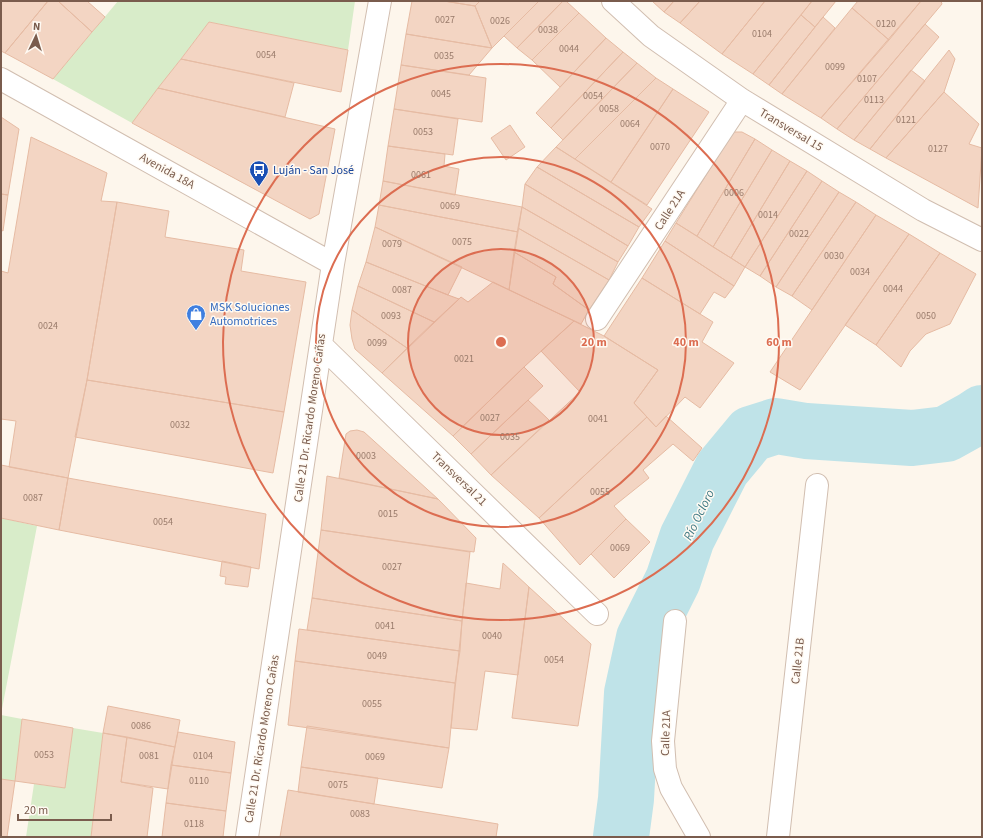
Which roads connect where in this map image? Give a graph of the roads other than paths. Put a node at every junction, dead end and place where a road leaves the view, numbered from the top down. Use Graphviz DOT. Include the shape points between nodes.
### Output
graph roads {
  1 [pos="380,1"];
  2 [pos="614,1"];
  3 [pos="1,79"];
  4 [pos="742,100"];
  5 [pos="982,240"];
  6 [pos="333,264"];
  7 [pos="597,319"];
  8 [pos="321,345"];
  9 [pos="817,484"];
  10 [pos="597,614"];
  11 [pos="675,621"];
  12 [pos="247,837"];
  13 [pos="699,837"];
  14 [pos="778,837"];
  1 -- 6 [label="street, Calle 21 Dr. Ricardo Moreno Cañas"];
  2 -- 4 [label="street, Transversal 15" via="651,36"];
  3 -- 6 [label="street, Avenida 18A"];
  4 -- 5 [label="street, Transversal 15" via="923,210"];
  4 -- 7 [label="street, Calle 21A"];
  6 -- 8 [label="street, Calle 21 Dr. Ricardo Moreno Cañas"];
  8 -- 10 [label="street, Transversal 21"];
  8 -- 12 [label="street, Calle 21 Dr. Ricardo Moreno Cañas"];
  9 -- 14 [label="street, Calle 21B"];
  11 -- 13 [label="street, Calle 21A" via="663,741 665,770 671,788"];
}
